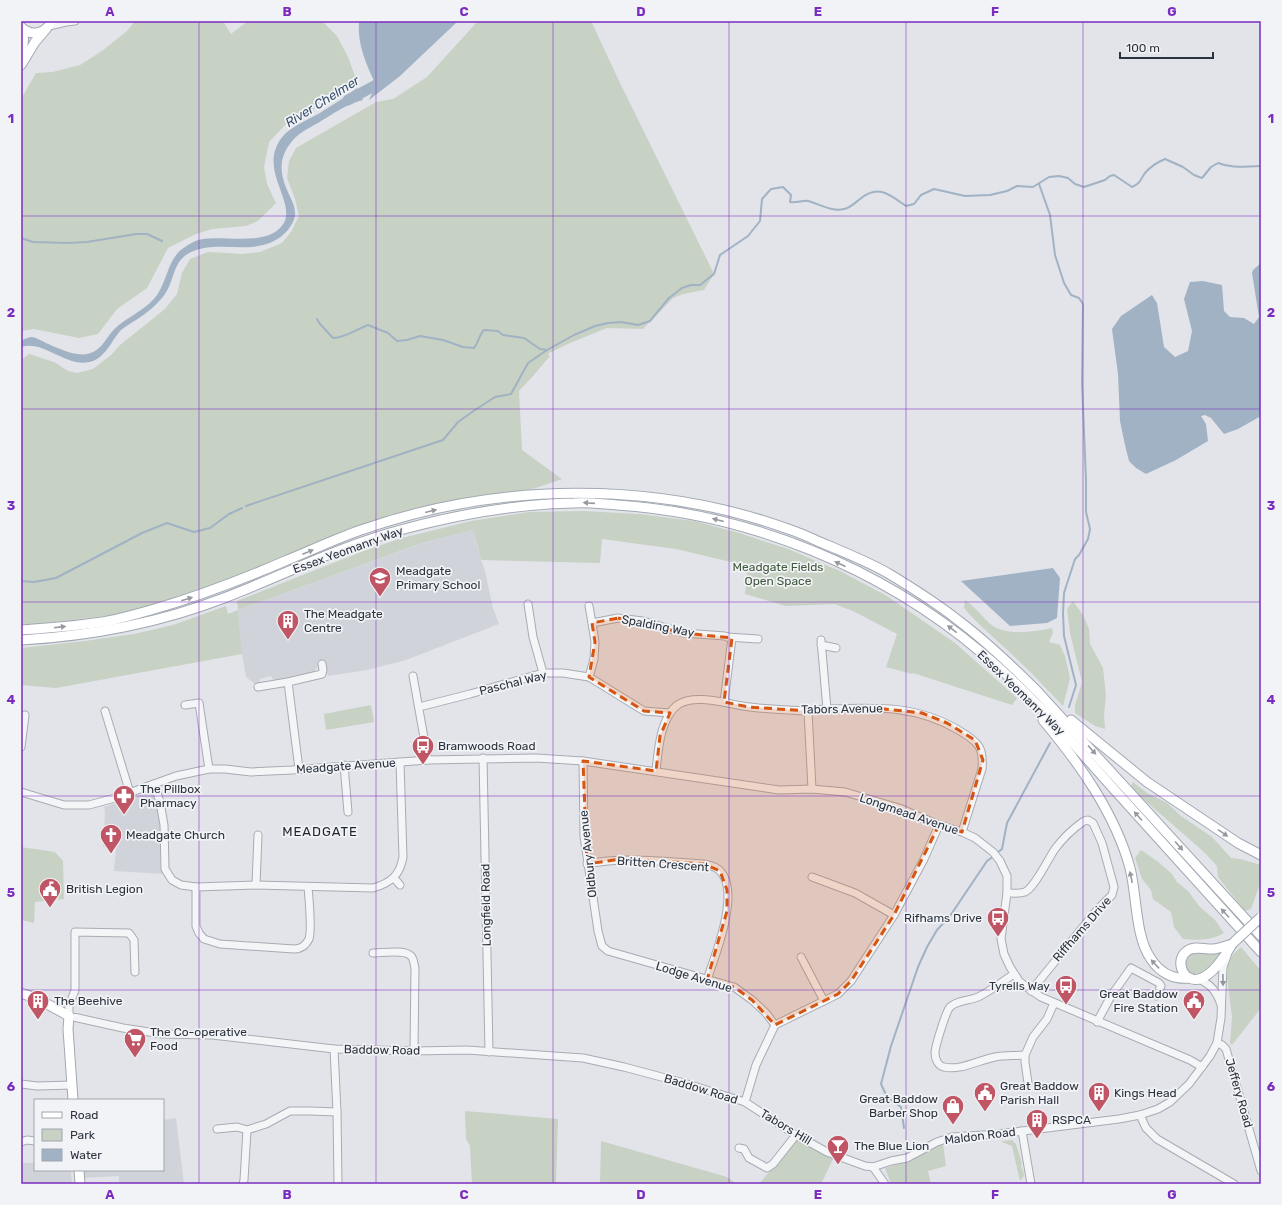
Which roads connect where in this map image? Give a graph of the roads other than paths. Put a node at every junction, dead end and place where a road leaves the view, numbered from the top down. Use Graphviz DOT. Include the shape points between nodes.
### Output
graph roads {
  1 [pos="75,21"];
  2 [pos="49,25"];
  3 [pos="21,28"];
  4 [pos="21,52"];
  5 [pos="21,65"];
  6 [pos="528,604"];
  7 [pos="589,606"];
  8 [pos="592,623"];
  9 [pos="21,630"];
  10 [pos="753,631"];
  11 [pos="725,636"];
  12 [pos="748,639"];
  13 [pos="758,639"];
  14 [pos="21,640"];
  15 [pos="836,648"];
  16 [pos="982,654"];
  17 [pos="322,664"];
  18 [pos="543,673"];
  19 [pos="589,677"];
  20 [pos="415,680"];
  21 [pos="288,682"];
  22 [pos="258,686"];
  23 [pos="1037,691"];
  24 [pos="724,702"];
  25 [pos="185,705"];
  26 [pos="419,707"];
  27 [pos="827,709"];
  28 [pos="808,711"];
  29 [pos="105,712"];
  30 [pos="670,713"];
  31 [pos="26,715"];
  32 [pos="21,747"];
  33 [pos="483,758"];
  34 [pos="428,760"];
  35 [pos="583,761"];
  36 [pos="400,762"];
  37 [pos="344,765"];
  38 [pos="209,769"];
  39 [pos="299,770"];
  40 [pos="656,771"];
  41 [pos="154,784"];
  42 [pos="812,789"];
  43 [pos="21,792"];
  44 [pos="130,793"];
  45 [pos="348,812"];
  46 [pos="939,825"];
  47 [pos="962,832"];
  48 [pos="258,835"];
  49 [pos="1261,855"];
  50 [pos="587,864"];
  51 [pos="812,877"];
  52 [pos="394,878"];
  53 [pos="256,885"];
  54 [pos="400,885"];
  55 [pos="196,887"];
  56 [pos="308,887"];
  57 [pos="1007,893"];
  58 [pos="894,915"];
  59 [pos="1261,917"];
  60 [pos="1261,936"];
  61 [pos="602,946"];
  62 [pos="1230,948"];
  63 [pos="1261,952"];
  64 [pos="373,953"];
  65 [pos="801,957"];
  66 [pos="135,972"];
  67 [pos="1014,974"];
  68 [pos="1194,979"];
  69 [pos="707,980"];
  70 [pos="1031,991"];
  71 [pos="21,992"];
  72 [pos="1156,996"];
  73 [pos="824,1001"];
  74 [pos="1054,1003"];
  75 [pos="1222,1009"];
  76 [pos="70,1016"];
  77 [pos="1097,1022"];
  78 [pos="775,1025"];
  79 [pos="1216,1042"];
  80 [pos="334,1049"];
  81 [pos="414,1051"];
  82 [pos="490,1052"];
  83 [pos="1025,1055"];
  84 [pos="1202,1067"];
  85 [pos="1028,1083"];
  86 [pos="21,1084"];
  87 [pos="72,1085"];
  88 [pos="73,1099"];
  89 [pos="745,1102"];
  90 [pos="337,1112"];
  91 [pos="1140,1115"];
  92 [pos="217,1129"];
  93 [pos="247,1130"];
  94 [pos="1022,1131"];
  95 [pos="796,1135"];
  96 [pos="34,1141"];
  97 [pos="21,1142"];
  98 [pos="739,1148"];
  99 [pos="873,1167"];
  100 [pos="79,1171"];
  101 [pos="1261,1171"];
  102 [pos="80,1184"];
  103 [pos="243,1184"];
  104 [pos="338,1184"];
  105 [pos="885,1184"];
  106 [pos="1031,1184"];
  107 [pos="1234,1184"];
  1 -- 2 [label="street"];
  2 -- 3 [label="main road" via="38,33"];
  2 -- 5 [label="main road"];
  3 -- 4 [label="main road" via="24,40"];
  6 -- 18 [label="street"];
  7 -- 8 [label="street"];
  8 -- 11 [label="street, Spalding Way" via="618,618 643,621 684,633"];
  8 -- 19 [label="street" via="595,642"];
  9 -- 23 [label="main road, Essex Yeomanry Way, one-way" via="108,621 188,599 360,531 448,506 551,494 650,496 709,506 792,530 888,574 958,620"];
  10 -- 12 [label="street"];
  11 -- 12 [label="street, Spalding Way"];
  11 -- 24 [label="street" via="732,638"];
  12 -- 13 [label="street, Spalding Way"];
  16 -- 14 [label="main road, Essex Yeomanry Way, one-way" via="918,605 860,572 786,540 700,516 642,507 577,502 521,506 449,517 364,542 187,612 101,631"];
  15 -- 27 [label="street" via="821,642"];
  63 -- 16 [label="main road, Essex Yeomanry Way, one-way" via="1068,738 1018,686"];
  68 -- 16 [label="main road, one-way" via="1170,976 1151,960 1143,942 1130,869 1108,813 1083,773 1045,722"];
  17 -- 21 [label="street" via="322,674"];
  18 -- 19 [label="street, Paschal Way"];
  18 -- 26 [label="street, Paschal Way"];
  19 -- 30 [label="street, Paschal Way" via="644,711"];
  20 -- 26 [label="street"];
  21 -- 22 [label="street"];
  21 -- 39 [label="street"];
  23 -- 49 [label="main road, one-way" via="1093,740 1147,782 1238,843"];
  23 -- 60 [label="main road, Essex Yeomanry Way, one-way"];
  24 -- 28 [label="street, Tabors Avenue" via="749,707"];
  24 -- 30 [label="street, Tabors Avenue" via="688,700 677,705"];
  25 -- 38 [label="street" via="199,703"];
  26 -- 34 [label="street"];
  27 -- 28 [label="street, Tabors Avenue"];
  27 -- 47 [label="street, Tabors Avenue" via="876,708 922,713 947,723 975,740 981,750 982,769"];
  28 -- 42 [label="street"];
  29 -- 44 [label="street"];
  30 -- 40 [label="street, Tabors Avenue" via="660,736"];
  31 -- 32 [label="street"];
  33 -- 34 [label="street, Meadgate Avenue"];
  33 -- 35 [label="street, Longmead Avenue"];
  33 -- 82 [label="street, Longfield Road"];
  34 -- 36 [label="street, Meadgate Avenue"];
  35 -- 40 [label="street, Longmead Avenue"];
  35 -- 50 [label="street, Oldbury Avenue"];
  36 -- 37 [label="street, Meadgate Avenue"];
  36 -- 52 [label="street" via="403,857 402,865"];
  37 -- 39 [label="street, Meadgate Avenue"];
  37 -- 45 [label="street"];
  38 -- 39 [label="street, Meadgate Avenue" via="251,772"];
  38 -- 41 [label="street, Meadgate Avenue"];
  40 -- 42 [label="street, Longmead Avenue" via="779,790"];
  41 -- 44 [label="street, Meadgate Avenue"];
  41 -- 55 [label="street" via="164,826 164,865 167,873 172,880 181,885"];
  42 -- 46 [label="street, Longmead Avenue" via="845,792 899,808"];
  43 -- 44 [label="street, Meadgate Avenue" via="69,805 97,803"];
  46 -- 47 [label="street, Longmead Avenue"];
  46 -- 58 [label="street"];
  47 -- 57 [label="street, Longmead Avenue" via="975,838 1000,861 1007,876"];
  48 -- 53 [label="street"];
  50 -- 61 [label="street, Oldbury Avenue"];
  50 -- 69 [label="street, Britten Crescent" via="621,859 704,864 720,871 727,890 727,912"];
  51 -- 58 [label="street" via="856,894"];
  52 -- 54 [label="street"];
  52 -- 56 [label="street" via="373,888"];
  53 -- 55 [label="street"];
  53 -- 56 [label="street"];
  55 -- 56 [label="street" via="196,926 204,939 220,944 294,949 306,944 310,935"];
  57 -- 67 [label="street, Longmead Avenue" via="1001,939 1004,954"];
  57 -- 70 [label="street, Riffhams Drive" via="1027,891 1056,849 1077,826 1090,818 1098,833 1114,892"];
  58 -- 73 [label="street" via="850,981 838,994"];
  59 -- 62 [label="main road, Maldon Road, bridge"];
  61 -- 69 [label="street, Lodge Avenue" via="608,951"];
  62 -- 68 [label="main road, Maldon Road" via="1212,971"];
  62 -- 68 [label="main road, Maldon Road" via="1192,948 1187,951 1180,960 1180,966 1182,972"];
  62 -- 75 [label="street, Maldon Road, one-way" via="1223,967"];
  64 -- 81 [label="street" via="405,952 414,960"];
  65 -- 73 [label="street"];
  66 -- 76 [label="street" via="134,940 128,933 75,932 75,990 69,1006"];
  67 -- 70 [label="street, Longmead Avenue"];
  67 -- 83 [label="street" via="978,998 955,1003 949,1007 935,1053 939,1065 948,1068 994,1057"];
  68 -- 75 [label="street, Maldon Road" via="1204,981 1214,990"];
  69 -- 78 [label="street, Lodge Avenue" via="734,987 752,1000"];
  70 -- 74 [label="street, Longmead Avenue"];
  71 -- 76 [label="main road, Baddow Road"];
  72 -- 77 [label="street" via="1161,986 1159,983 1133,965 1111,996"];
  73 -- 78 [label="street"];
  74 -- 77 [label="street, Longmead Avenue"];
  74 -- 83 [label="street"];
  75 -- 79 [label="street, Maldon Road"];
  76 -- 80 [label="street, Baddow Road" via="162,1034 212,1034"];
  76 -- 87 [label="main road" via="68,1023"];
  77 -- 84 [label="street, Longmead Avenue"];
  78 -- 89 [label="street" via="756,1065"];
  79 -- 84 [label="street, Maldon Road"];
  79 -- 101 [label="street, Jeffery Road" via="1226,1049"];
  80 -- 81 [label="street, Baddow Road"];
  80 -- 90 [label="street"];
  81 -- 82 [label="street, Baddow Road"];
  82 -- 89 [label="street, Baddow Road" via="583,1058 684,1083"];
  83 -- 85 [label="street"];
  84 -- 91 [label="street, Maldon Road" via="1174,1100"];
  86 -- 87 [label="street"];
  87 -- 88 [label="main road"];
  89 -- 95 [label="street, Tabors Hill"];
  90 -- 93 [label="street" via="290,1111 266,1124"];
  90 -- 104 [label="street"];
  91 -- 94 [label="street, Maldon Road"];
  91 -- 107 [label="street" via="1151,1134"];
  92 -- 93 [label="street" via="237,1127"];
  93 -- 103 [label="street"];
  94 -- 99 [label="street, Maldon Road" via="952,1137 907,1158"];
  94 -- 106 [label="street"];
  95 -- 98 [label="street" via="767,1168 749,1158 744,1149"];
  95 -- 99 [label="street, Tabors Hill" via="827,1152"];
  96 -- 97 [label="street"];
  99 -- 105 [label="street"];
  100 -- 102 [label="main road"];
}
